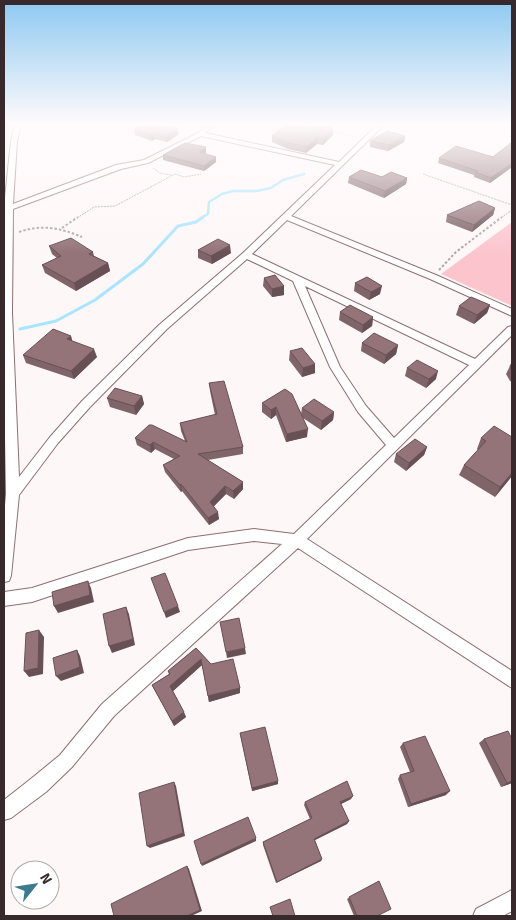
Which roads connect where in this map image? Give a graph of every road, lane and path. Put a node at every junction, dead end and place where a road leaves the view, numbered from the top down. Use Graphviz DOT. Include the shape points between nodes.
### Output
graph roads {
  1 [pos="11,167"];
  2 [pos="118,167"];
  3 [pos="152,167"];
  4 [pos="337,167"];
  5 [pos="201,174"];
  6 [pos="423,174"];
  7 [pos="172,175"];
  8 [pos="512,205"];
  9 [pos="6,210"];
  10 [pos="512,210"];
  11 [pos="286,217"];
  12 [pos="62,228"];
  13 [pos="82,236"];
  14 [pos="8,237"];
  15 [pos="246,255"];
  16 [pos="296,277"];
  17 [pos="433,277"];
  18 [pos="512,313"];
  19 [pos="512,329"];
  20 [pos="477,364"];
  21 [pos="392,445"];
  22 [pos="13,494"];
  23 [pos="297,540"];
  24 [pos="4,576"];
  25 [pos="4,599"];
  26 [pos="512,680"];
  27 [pos="4,811"];
  28 [pos="512,900"];
  29 [pos="483,916"];
  1 -- 9 [label="street"];
  2 -- 9 [label="street"];
  3 -- 7 [label="path" via="160,173"];
  4 -- 11 [label="street"];
  5 -- 7 [label="path"];
  6 -- 8 [label="path"];
  7 -- 12 [label="path" via="115,206 94,207"];
  9 -- 14 [label="street"];
  10 -- 17 [label="path" via="456,252"];
  11 -- 15 [label="street"];
  11 -- 17 [label="street"];
  12 -- 13 [label="path"];
  12 -- 14 [label="path" via="41,226"];
  14 -- 22 [label="street"];
  15 -- 16 [label="street"];
  15 -- 22 [label="street" via="163,327 86,404"];
  16 -- 20 [label="street"];
  16 -- 21 [label="street" via="335,367 362,409"];
  17 -- 18 [label="street"];
  19 -- 20 [label="street"];
  20 -- 21 [label="street"];
  21 -- 23 [label="street"];
  22 -- 24 [label="street"];
  23 -- 25 [label="street" via="254,535 188,544 32,595"];
  23 -- 26 [label="street"];
  23 -- 27 [label="street" via="108,710 59,767"];
  28 -- 29 [label="street"];
}
